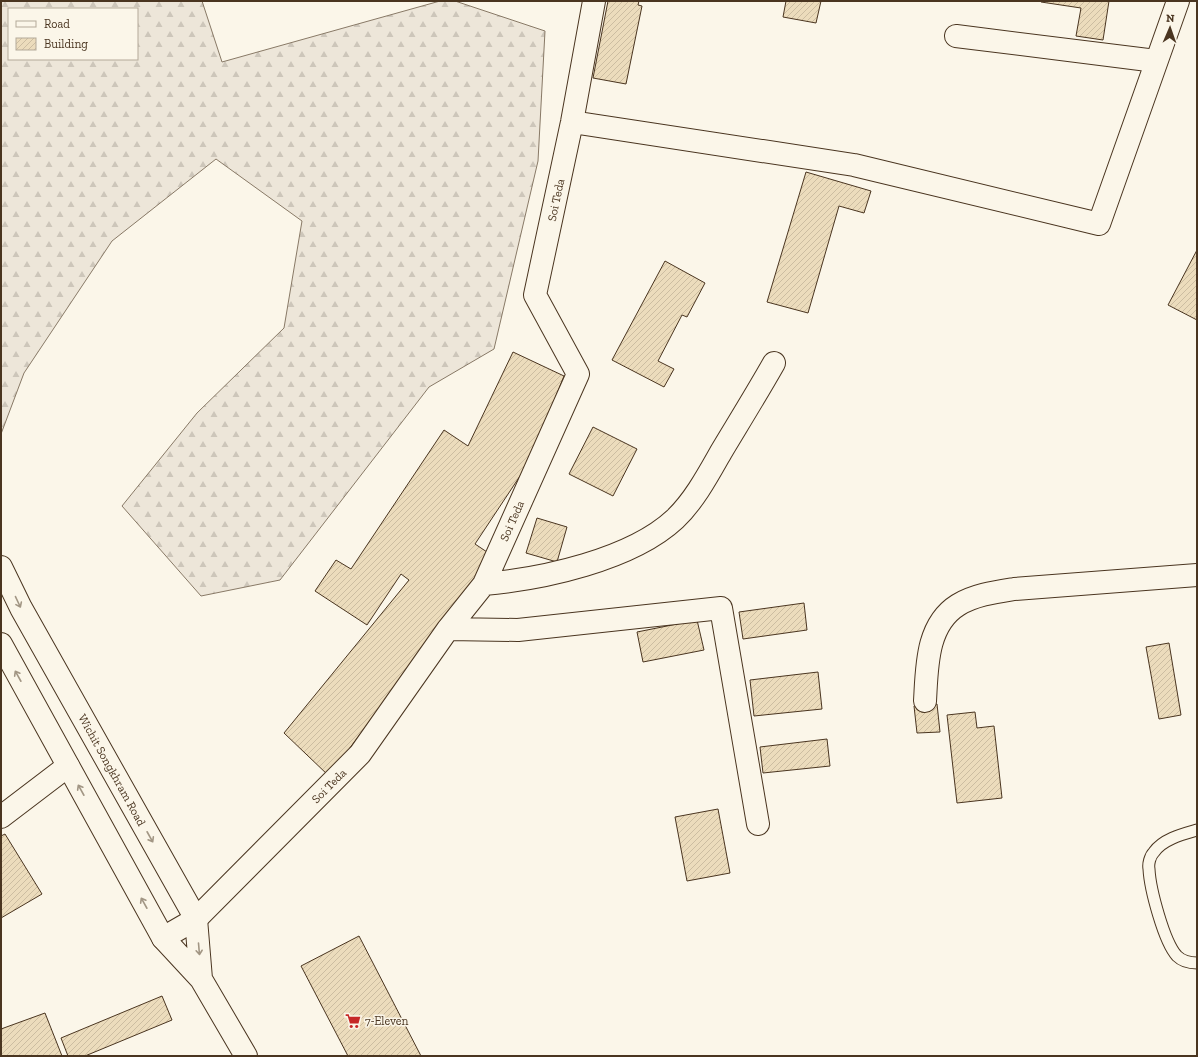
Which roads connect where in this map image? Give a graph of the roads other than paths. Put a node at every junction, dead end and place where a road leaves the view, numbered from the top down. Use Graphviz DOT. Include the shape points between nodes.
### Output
graph roads {
  1 [pos="594,1"];
  2 [pos="1178,1"];
  3 [pos="956,36"];
  4 [pos="1156,61"];
  5 [pos="572,122"];
  6 [pos="774,363"];
  7 [pos="1,566"];
  8 [pos="1197,575"];
  9 [pos="484,584"];
  10 [pos="448,629"];
  11 [pos="1,644"];
  12 [pos="925,701"];
  13 [pos="68,766"];
  14 [pos="1,817"];
  15 [pos="758,824"];
  16 [pos="1197,830"];
  17 [pos="196,919"];
  18 [pos="163,938"];
  19 [pos="1197,963"];
  20 [pos="201,979"];
  21 [pos="246,1056"];
  1 -- 5 [label="street, Soi Teda"];
  2 -- 4 [label="street"];
  3 -- 4 [label="street"];
  4 -- 5 [label="street" via="1099,224 854,165"];
  5 -- 9 [label="street, Soi Teda" via="535,295 578,374"];
  6 -- 9 [label="street" via="699,490 676,518 658,533 595,562 510,582"];
  7 -- 17 [label="street, Wichit Songkhram Road, one-way" via="21,608"];
  8 -- 12 [label="street" via="1014,589 979,596 957,605 945,616 932,643 927,662"];
  9 -- 10 [label="street, Soi Teda"];
  10 -- 15 [label="street" via="518,630 721,608"];
  10 -- 17 [label="street, Soi Teda" via="360,754"];
  13 -- 11 [label="street, Wichit Songkhram Road, one-way"];
  13 -- 14 [label="street"];
  18 -- 13 [label="street, Wichit Songkhram Road, one-way"];
  16 -- 19 [label="lane" via="1174,837 1159,846 1148,868 1168,943 1178,957 1186,962"];
  17 -- 18 [label="street, Soi Teda"];
  17 -- 20 [label="street, Wichit Songkhram Road, one-way"];
  18 -- 20 [label="street, Wichit Songkhram Road"];
  20 -- 21 [label="street, Wichit Songkhram Road"];
}
